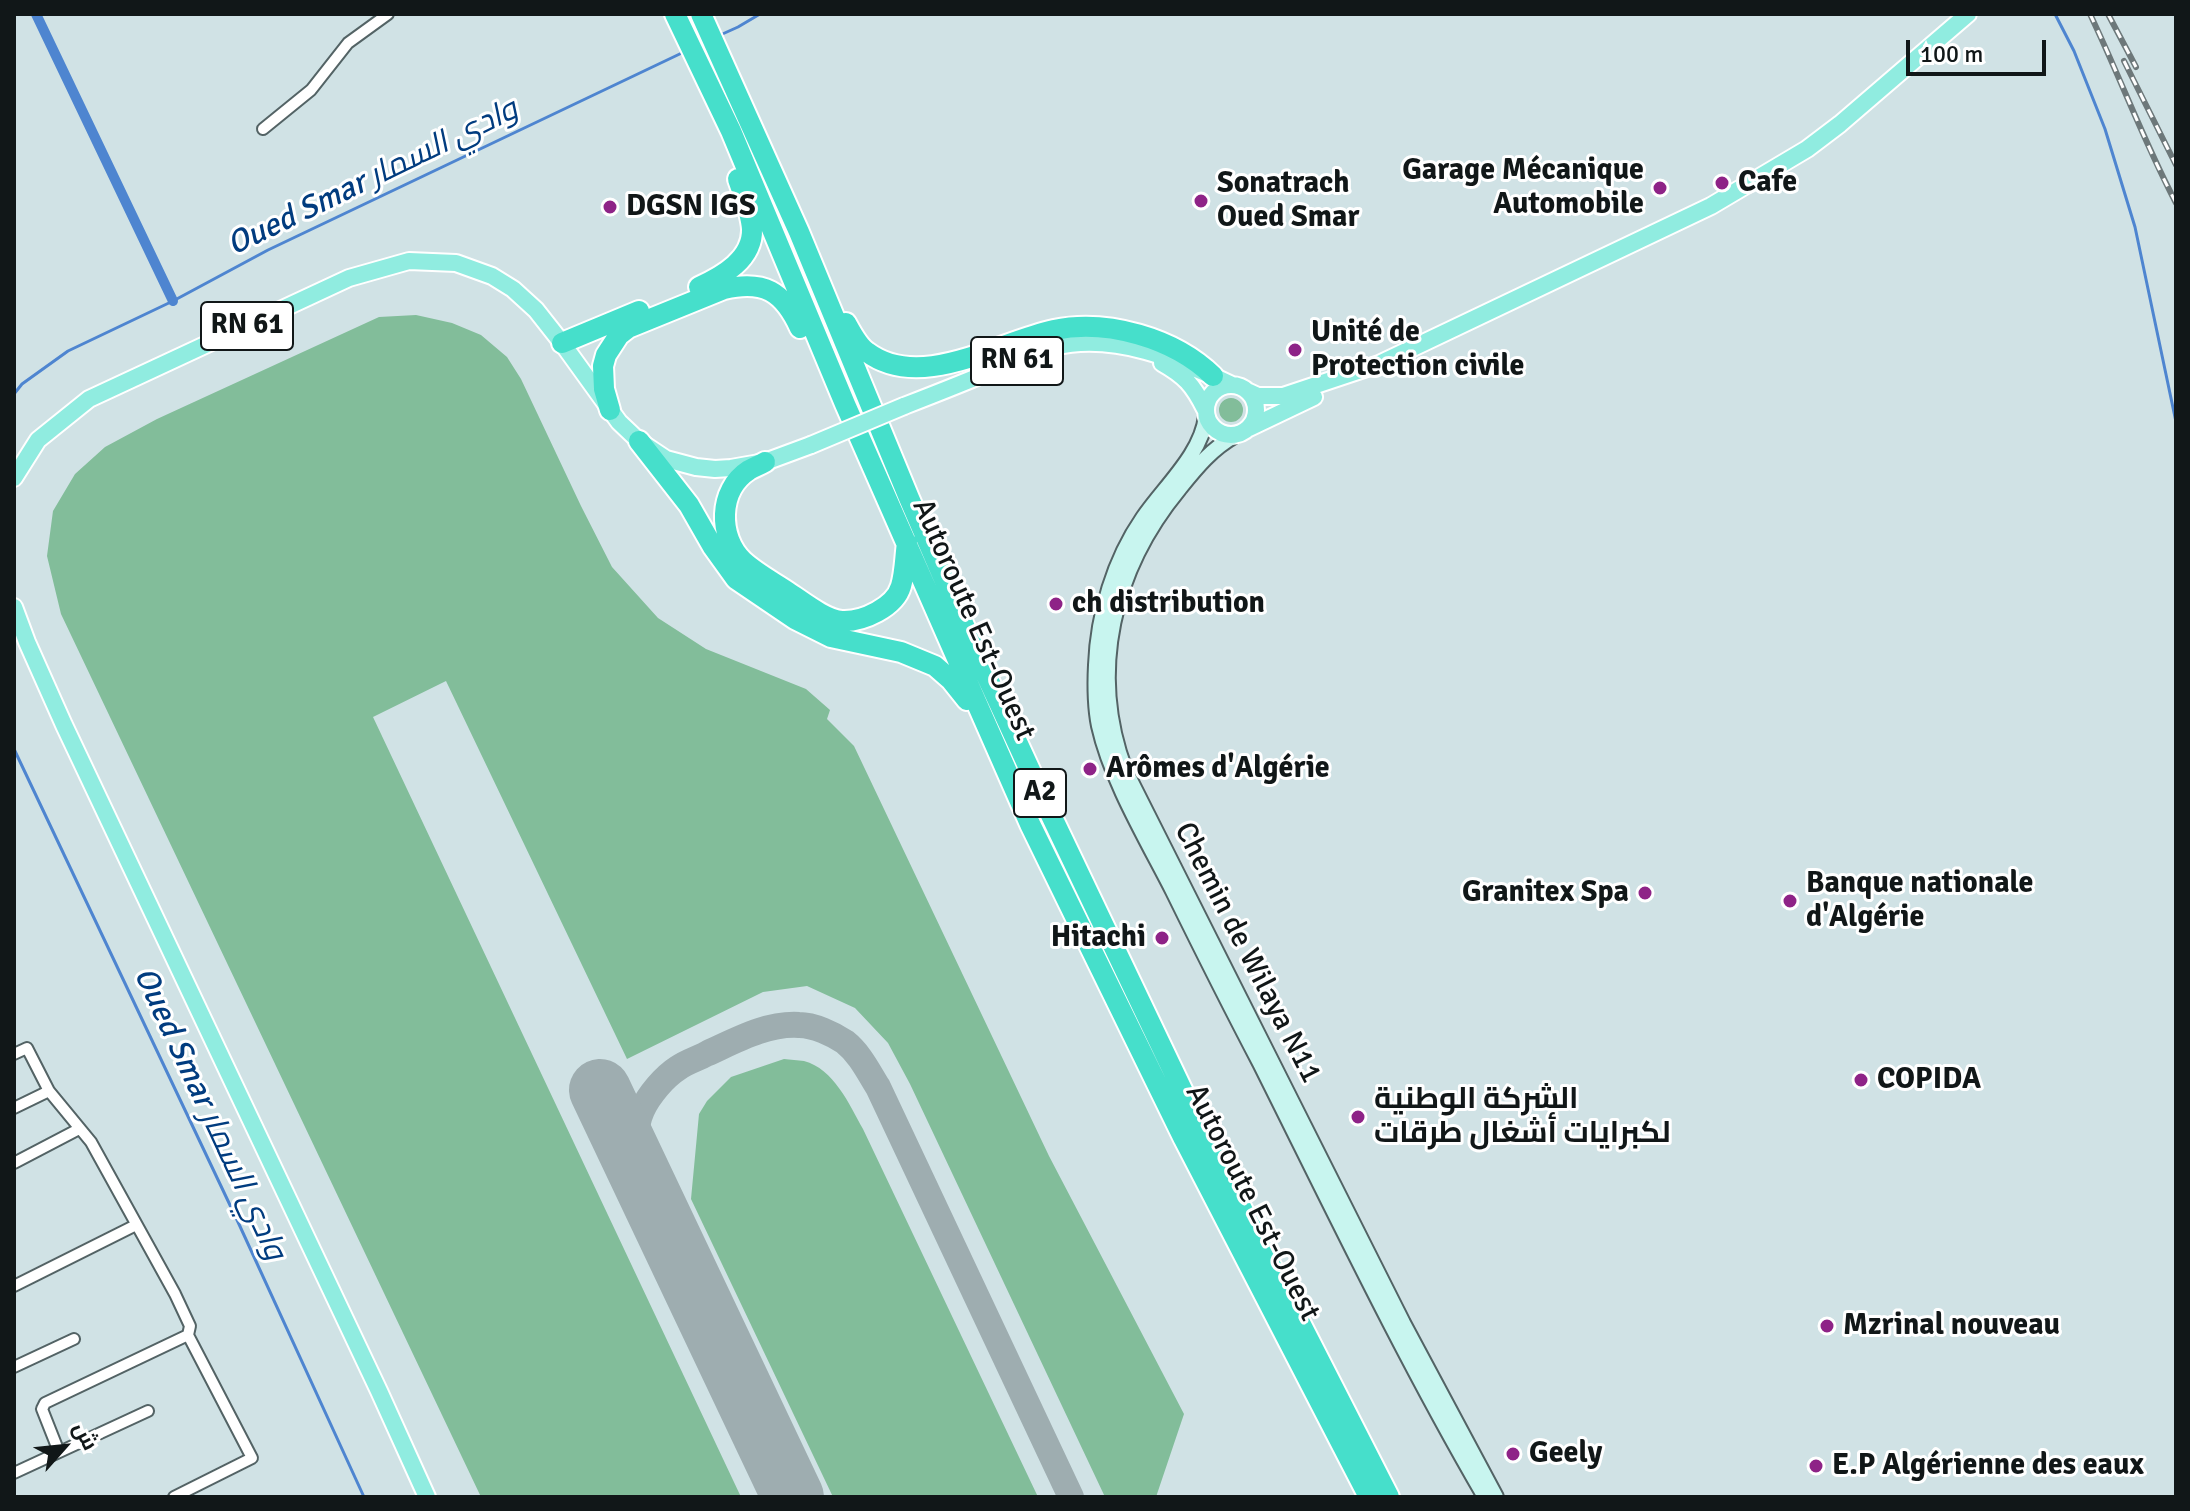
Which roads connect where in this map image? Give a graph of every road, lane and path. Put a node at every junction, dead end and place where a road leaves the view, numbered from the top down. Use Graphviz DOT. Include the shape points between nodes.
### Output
graph roads {
  1 [pos="388,14"];
  2 [pos="675,14"];
  3 [pos="1968,14"];
  4 [pos="702,15"];
  5 [pos="263,129"];
  6 [pos="731,131"];
  7 [pos="799,232"];
  8 [pos="628,328"];
  9 [pos="566,348"];
  10 [pos="1135,349"];
  11 [pos="1379,364"];
  12 [pos="1213,376"];
  13 [pos="1240,388"];
  14 [pos="845,404"];
  15 [pos="610,410"];
  16 [pos="1206,413"];
  17 [pos="1242,431"];
  18 [pos="639,441"];
  19 [pos="765,462"];
  20 [pos="14,478"];
  21 [pos="907,543"];
  22 [pos="14,607"];
  23 [pos="993,743"];
  24 [pos="14,1054"];
  25 [pos="49,1091"];
  26 [pos="14,1108"];
  27 [pos="79,1129"];
  28 [pos="14,1163"];
  29 [pos="136,1225"];
  30 [pos="14,1286"];
  31 [pos="188,1335"];
  32 [pos="74,1339"];
  33 [pos="14,1367"];
  34 [pos="148,1411"];
  35 [pos="59,1452"];
  36 [pos="14,1473"];
  37 [pos="174,1497"];
  38 [pos="427,1497"];
  39 [pos="1369,1497"];
  40 [pos="1389,1497"];
  41 [pos="1485,1497"];
  42 [pos="1496,1497"];
  1 -- 5 [label="street" via="348,43 311,90"];
  2 -- 6 [label="highway, Autoroute Est-Ouest / A2"];
  3 -- 11 [label="main road" via="1807,149 1695,214"];
  4 -- 7 [label="highway, Autoroute Est-Ouest / A2"];
  6 -- 9 [label="highway" via="752,227 743,256 717,279"];
  6 -- 14 [label="highway, Autoroute Est-Ouest / A2"];
  7 -- 12 [label="highway" via="850,331 865,352 887,363 914,369 940,365 1055,330 1087,327 1168,346"];
  7 -- 40 [label="highway, Autoroute Est-Ouest / A2" via="915,513 1040,792 1196,1119"];
  8 -- 9 [label="highway"];
  8 -- 14 [label="highway" via="724,289 740,285 770,290 791,309 818,366"];
  8 -- 15 [label="highway" via="612,345 603,366"];
  9 -- 15 [label="main road, RN 61"];
  9 -- 20 [label="main road, RN 61" via="525,300 492,276 456,263 409,261 349,278 89,399 38,440"];
  10 -- 12 [label="main road, RN 61"];
  10 -- 16 [label="main road, RN 61" via="1185,378"];
  10 -- 19 [label="main road, RN 61, bridge" via="1056,347"];
  11 -- 13 [label="main road, RN 61" via="1283,396 1258,396"];
  11 -- 17 [label="main road"];
  12 -- 13 [label="main road, RN 61"];
  13 -- 16 [label="main road" via="1217,389"];
  13 -- 17 [label="main road" via="1255,405 1253,421"];
  14 -- 21 [label="highway, Autoroute Est-Ouest / A2"];
  15 -- 18 [label="main road, RN 61"];
  16 -- 17 [label="main road" via="1214,429 1228,435"];
  16 -- 41 [label="main road" via="1202,438 1141,521 1116,569 1099,639 1099,726 1127,800 1392,1328"];
  17 -- 42 [label="main road, Chemin de Wilaya N11" via="1204,459 1160,512 1133,558 1111,640 1111,720 1125,770"];
  18 -- 19 [label="main road, RN 61" via="666,459 696,467"];
  18 -- 23 [label="highway" via="689,505 736,579 831,637 901,652 935,666 973,708"];
  19 -- 21 [label="highway" via="747,471 732,488 724,508 726,532 742,560 820,612 841,621 871,616 889,604 901,588"];
  21 -- 23 [label="highway, Autoroute Est-Ouest / A2"];
  22 -- 38 [label="main road" via="64,725"];
  23 -- 39 [label="highway, Autoroute Est-Ouest / A2" via="1184,1139"];
  24 -- 25 [label="street" via="27,1048"];
  25 -- 26 [label="street"];
  25 -- 27 [label="street"];
  27 -- 28 [label="street"];
  27 -- 29 [label="street"];
  29 -- 30 [label="street"];
  29 -- 31 [label="street" via="190,1326"];
  31 -- 35 [label="street" via="45,1403 42,1409"];
  31 -- 37 [label="street" via="252,1458"];
  32 -- 33 [label="street"];
  34 -- 35 [label="street"];
  35 -- 36 [label="street"];
}
